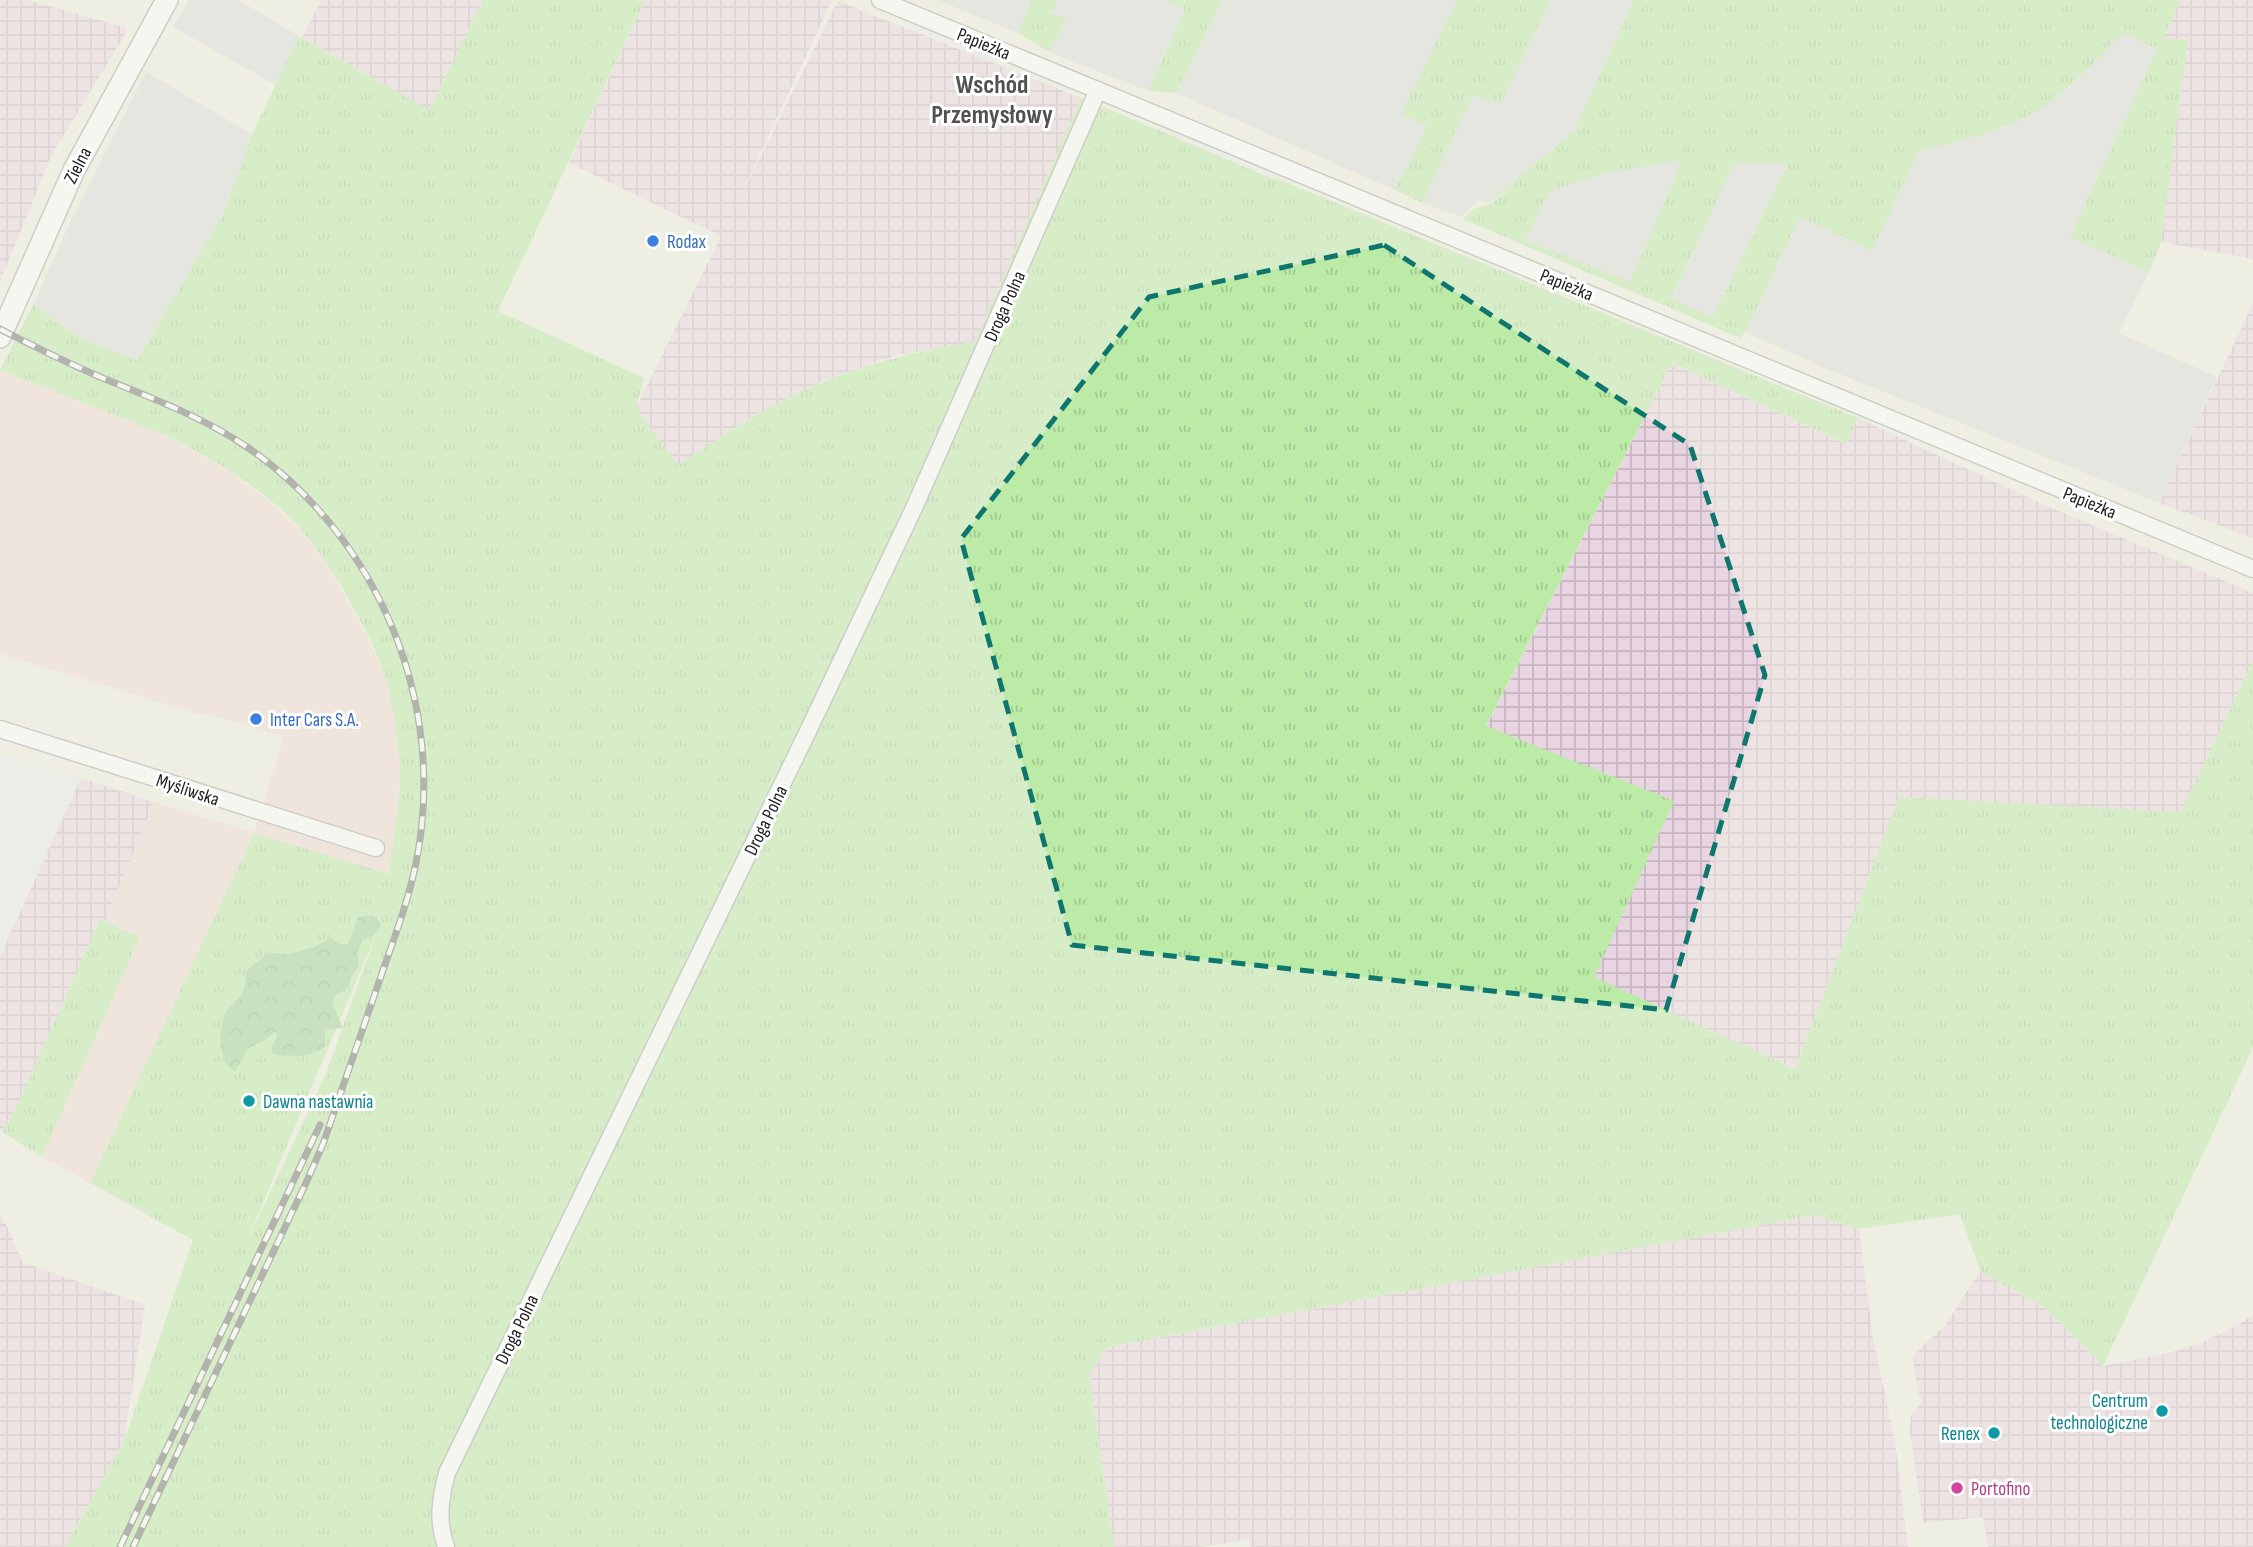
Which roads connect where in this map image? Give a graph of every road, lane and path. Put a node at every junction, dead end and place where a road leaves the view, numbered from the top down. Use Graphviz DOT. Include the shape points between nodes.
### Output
graph roads {
  1 [pos="167,0"];
  2 [pos="880,0"];
  3 [pos="1098,90"];
  4 [pos="0,337"];
  5 [pos="2253,569"];
  6 [pos="0,729"];
  7 [pos="376,848"];
  8 [pos="446,1547"];
  1 -- 4 [label="street, Zielna" via="74,170"];
  2 -- 3 [label="street, Papieżka"];
  3 -- 5 [label="street, Papieżka"];
  3 -- 8 [label="street, Droga Polna" via="914,508 447,1473 439,1520"];
  6 -- 7 [label="street, Myśliwska"];
}
